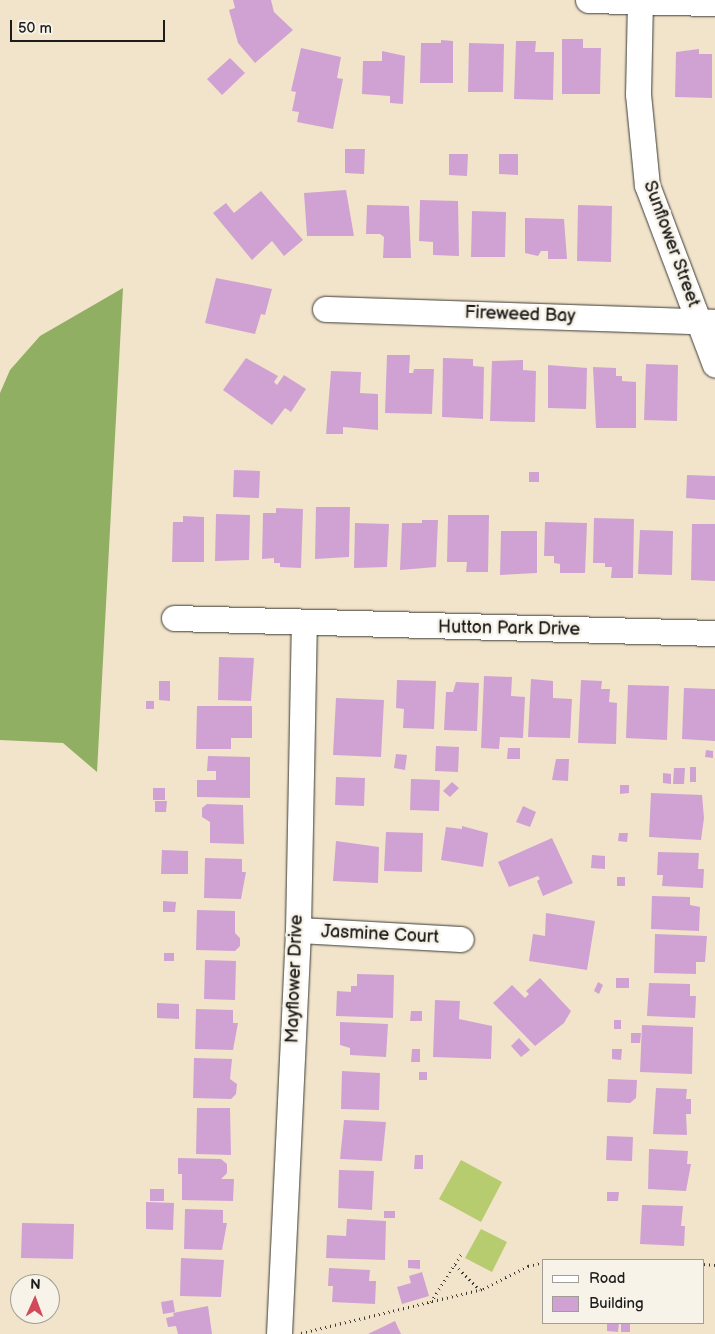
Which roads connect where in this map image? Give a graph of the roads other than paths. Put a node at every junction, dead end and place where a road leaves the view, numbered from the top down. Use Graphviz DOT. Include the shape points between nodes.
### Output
graph roads {
  1 [pos="588,0"];
  2 [pos="640,1"];
  3 [pos="715,3"];
  4 [pos="325,309"];
  5 [pos="707,322"];
  6 [pos="715,365"];
  7 [pos="174,618"];
  8 [pos="304,624"];
  9 [pos="715,633"];
  10 [pos="298,930"];
  11 [pos="461,939"];
  12 [pos="279,1334"];
  1 -- 2 [label="street"];
  2 -- 3 [label="street"];
  2 -- 5 [label="street, Sunflower Street" via="638,94 647,185"];
  4 -- 5 [label="street, Fireweed Bay"];
  5 -- 6 [label="street, Sunflower Street"];
  7 -- 8 [label="street, Hutton Park Drive"];
  8 -- 9 [label="street, Hutton Park Drive"];
  8 -- 10 [label="street, Mayflower Drive"];
  10 -- 11 [label="street, Jasmine Court"];
  10 -- 12 [label="street, Mayflower Drive"];
}
